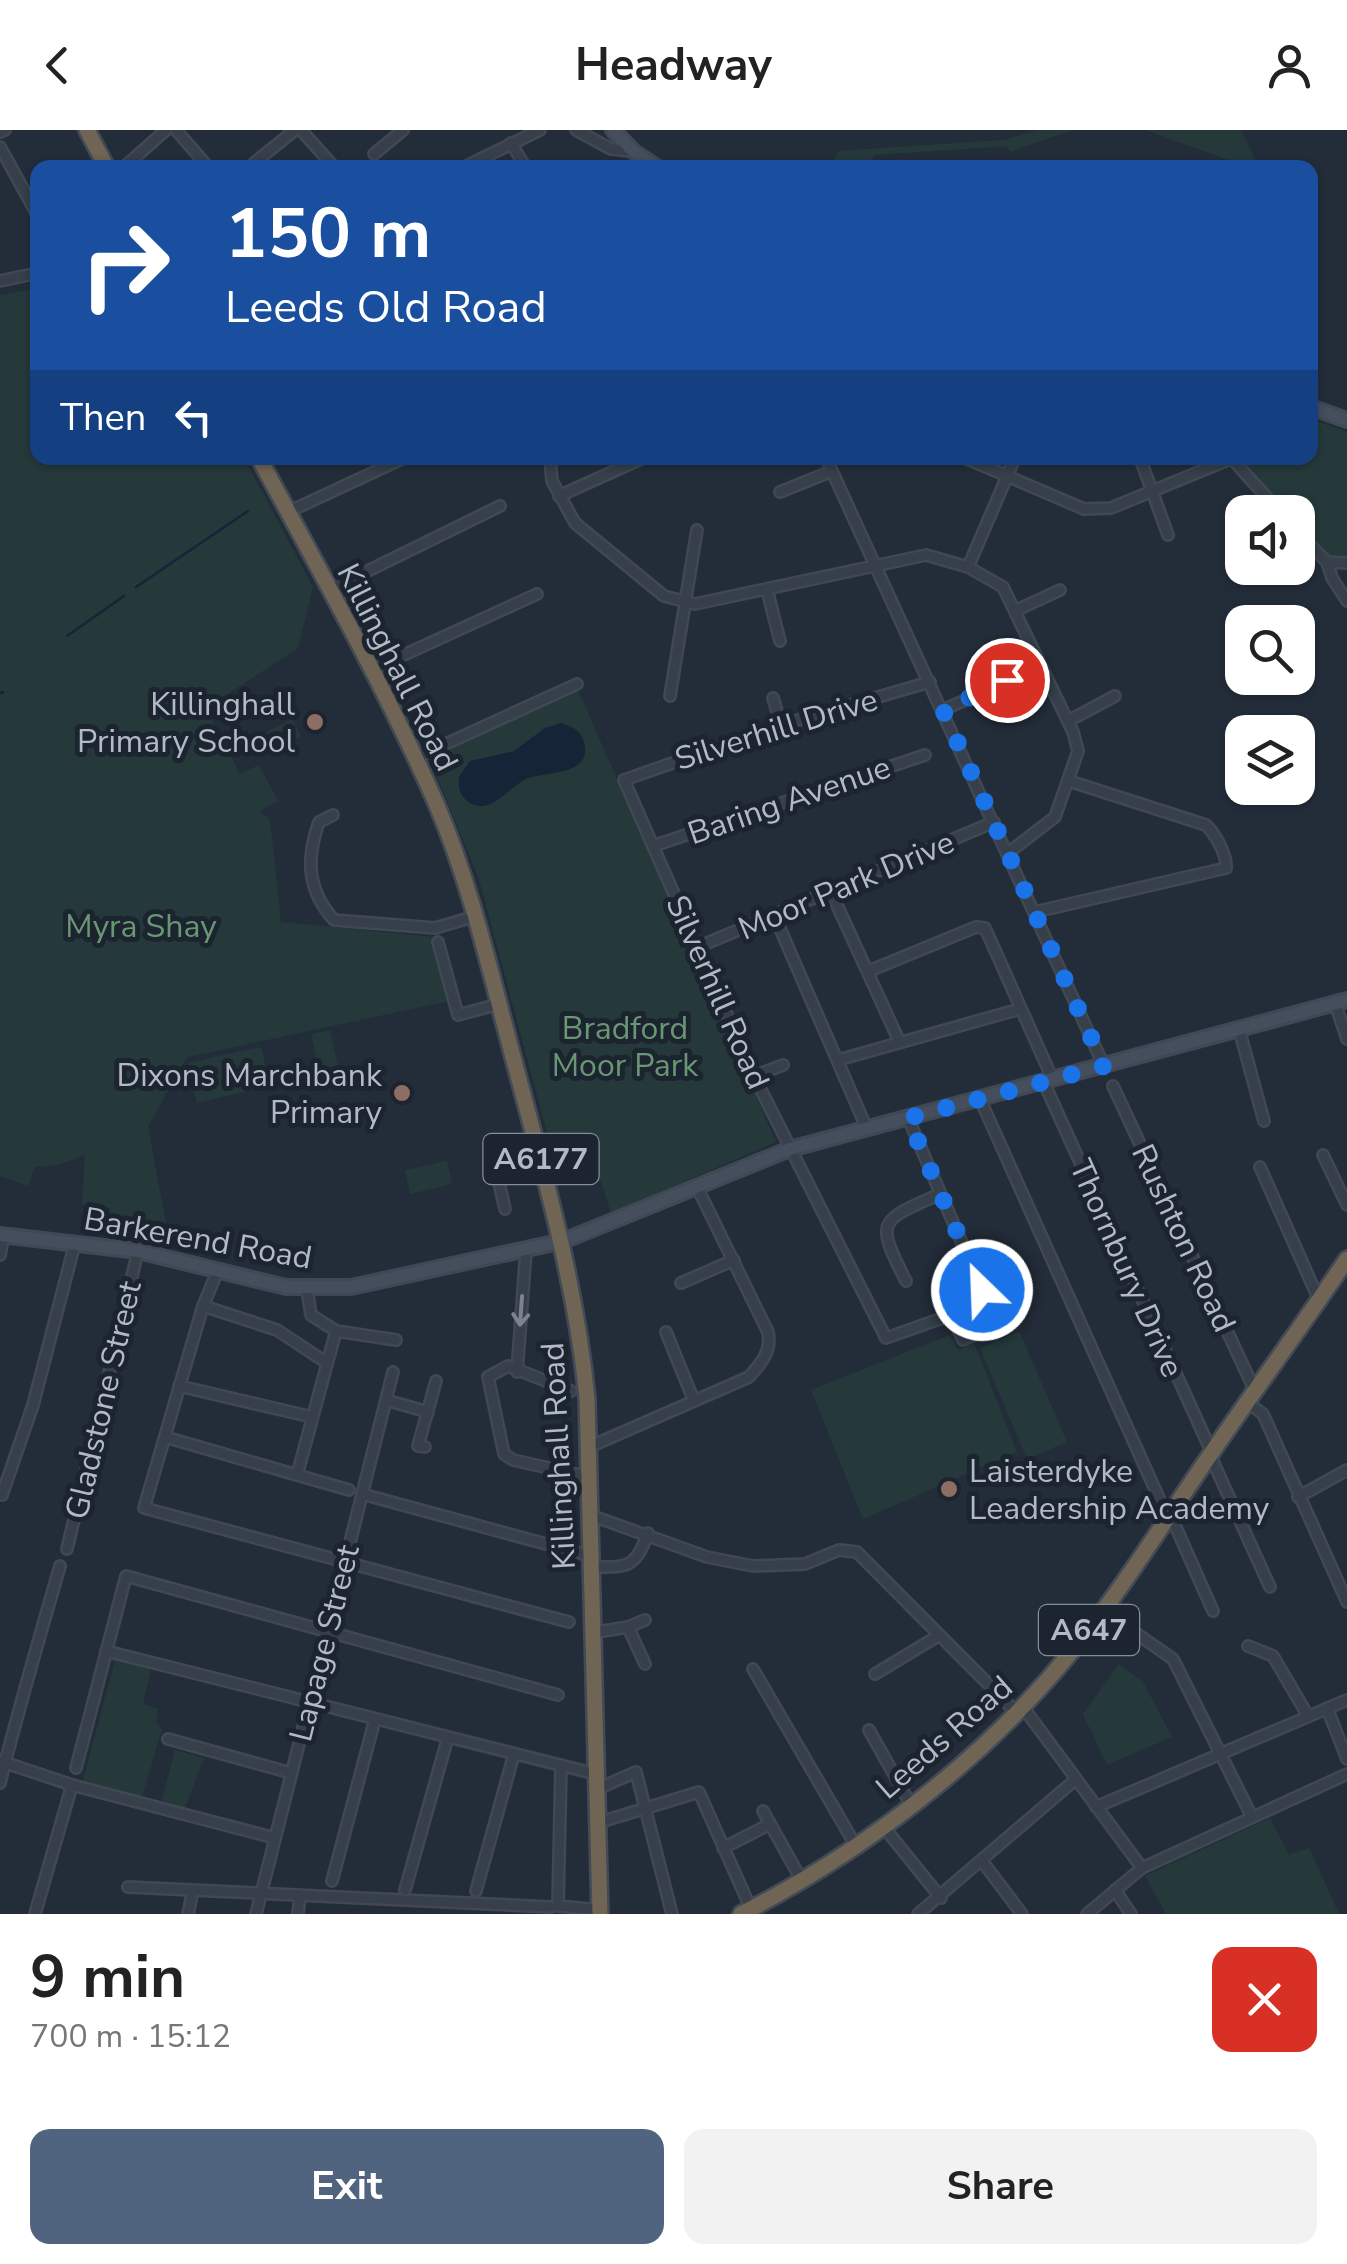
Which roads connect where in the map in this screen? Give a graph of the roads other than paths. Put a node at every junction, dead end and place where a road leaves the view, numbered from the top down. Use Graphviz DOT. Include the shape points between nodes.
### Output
graph roads {
  1 [pos="87,130"];
  2 [pos="166,130"];
  3 [pos="176,130"];
  4 [pos="298,130"];
  5 [pos="403,130"];
  6 [pos="540,130"];
  7 [pos="576,130"];
  8 [pos="613,130"];
  9 [pos="511,143"];
  10 [pos="0,147"];
  11 [pos="634,152"];
  12 [pos="374,154"];
  13 [pos="103,160"];
  14 [pos="131,160"];
  15 [pos="202,160"];
  16 [pos="257,160"];
  17 [pos="327,160"];
  18 [pos="486,160"];
  19 [pos="521,160"];
  20 [pos="646,160"];
  21 [pos="30,201"];
  22 [pos="30,275"];
  23 [pos="0,281"];
  24 [pos="1318,410"];
  25 [pos="1347,420"];
  26 [pos="263,465"];
  27 [pos="389,465"];
  28 [pos="551,465"];
  29 [pos="628,465"];
  30 [pos="829,465"];
  31 [pos="983,465"];
  32 [pos="1012,465"];
  33 [pos="1143,465"];
  34 [pos="1215,465"];
  35 [pos="1238,465"];
  36 [pos="832,471"];
  37 [pos="1008,475"];
  38 [pos="1154,490"];
  39 [pos="780,492"];
  40 [pos="1265,495"];
  41 [pos="559,496"];
  42 [pos="500,506"];
  43 [pos="288,512"];
  44 [pos="697,530"];
  45 [pos="1168,535"];
  46 [pos="1315,549"];
  47 [pos="1328,562"];
  48 [pos="1347,562"];
  49 [pos="877,566"];
  50 [pos="968,567"];
  51 [pos="329,590"];
  52 [pos="767,590"];
  53 [pos="1060,590"];
  54 [pos="537,594"];
  55 [pos="684,601"];
  56 [pos="1347,602"];
  57 [pos="1016,611"];
  58 [pos="780,641"];
  59 [pos="1040,666"];
  60 [pos="372,670"];
  61 [pos="930,682"];
  62 [pos="577,684"];
  63 [pos="670,696"];
  64 [pos="1115,696"];
  65 [pos="773,698"];
  66 [pos="943,710"];
  67 [pos="1068,721"];
  68 [pos="781,724"];
  69 [pos="925,755"];
  70 [pos="416,758"];
  71 [pos="624,780"];
  72 [pos="1069,781"];
  73 [pos="333,815"];
  74 [pos="994,822"];
  75 [pos="653,846"];
  76 [pos="1008,854"];
  77 [pos="831,892"];
  78 [pos="1035,912"];
  79 [pos="476,916"];
  80 [pos="775,917"];
  81 [pos="438,942"];
  82 [pos="698,947"];
  83 [pos="869,971"];
  84 [pos="1341,1002"];
  85 [pos="499,1004"];
  86 [pos="1020,1008"];
  87 [pos="1239,1030"];
  88 [pos="1347,1039"];
  89 [pos="900,1043"];
  90 [pos="838,1060"];
  91 [pos="783,1065"];
  92 [pos="1104,1066"];
  93 [pos="754,1076"];
  94 [pos="1048,1082"];
  95 [pos="1113,1086"];
  96 [pos="980,1099"];
  97 [pos="908,1118"];
  98 [pos="1264,1122"];
  99 [pos="867,1129"];
  100 [pos="790,1149"];
  101 [pos="539,1150"];
  102 [pos="1323,1156"];
  103 [pos="1260,1167"];
  104 [pos="698,1189"];
  105 [pos="940,1194"];
  106 [pos="1347,1205"];
  107 [pos="505,1209"];
  108 [pos="2,1235"];
  109 [pos="563,1241"];
  110 [pos="75,1243"];
  111 [pos="526,1250"];
  112 [pos="138,1251"];
  113 [pos="0,1255"];
  114 [pos="1347,1258"];
  115 [pos="734,1260"];
  116 [pos="218,1270"];
  117 [pos="906,1281"];
  118 [pos="682,1283"];
  119 [pos="307,1289"];
  120 [pos="1319,1300"];
  121 [pos="202,1306"];
  122 [pos="336,1331"];
  123 [pos="666,1332"];
  124 [pos="396,1340"];
  125 [pos="327,1363"];
  126 [pos="393,1372"];
  127 [pos="517,1372"];
  128 [pos="436,1381"];
  129 [pos="179,1386"];
  130 [pos="571,1391"];
  131 [pos="1251,1396"];
  132 [pos="386,1400"];
  133 [pos="694,1401"];
  134 [pos="428,1412"];
  135 [pos="312,1417"];
  136 [pos="164,1436"];
  137 [pos="590,1447"];
  138 [pos="425,1448"];
  139 [pos="1211,1454"];
  140 [pos="1347,1470"];
  141 [pos="297,1475"];
  142 [pos="589,1478"];
  143 [pos="349,1490"];
  144 [pos="362,1494"];
  145 [pos="2,1496"];
  146 [pos="1298,1498"];
  147 [pos="590,1514"];
  148 [pos="1169,1516"];
  149 [pos="648,1534"];
  150 [pos="67,1549"];
  151 [pos="590,1562"];
  152 [pos="345,1563"];
  153 [pos="60,1566"];
  154 [pos="1343,1583"];
  155 [pos="1270,1587"];
  156 [pos="1347,1602"];
  157 [pos="1104,1611"];
  158 [pos="1213,1611"];
  159 [pos="645,1620"];
  160 [pos="569,1622"];
  161 [pos="628,1627"];
  162 [pos="328,1632"];
  163 [pos="591,1633"];
  164 [pos="938,1636"];
  165 [pos="1248,1646"];
  166 [pos="106,1652"];
  167 [pos="646,1664"];
  168 [pos="753,1669"];
  169 [pos="875,1674"];
  170 [pos="558,1695"];
  171 [pos="1347,1700"];
  172 [pos="310,1702"];
  173 [pos="1327,1708"];
  174 [pos="1020,1710"];
  175 [pos="1308,1716"];
  176 [pos="610,1718"];
  177 [pos="375,1719"];
  178 [pos="594,1727"];
  179 [pos="869,1730"];
  180 [pos="448,1737"];
  181 [pos="168,1739"];
  182 [pos="1220,1753"];
  183 [pos="514,1754"];
  184 [pos="1347,1759"];
  185 [pos="2,1762"];
  186 [pos="562,1766"];
  187 [pos="76,1768"];
  188 [pos="291,1772"];
  189 [pos="1347,1774"];
  190 [pos="1075,1780"];
  191 [pos="596,1782"];
  192 [pos="0,1784"];
  193 [pos="72,1784"];
  194 [pos="911,1806"];
  195 [pos="1096,1807"];
  196 [pos="645,1808"];
  197 [pos="763,1812"];
  198 [pos="1252,1817"];
  199 [pos="597,1823"];
  200 [pos="770,1824"];
  201 [pos="883,1826"];
  202 [pos="275,1838"];
  203 [pos="856,1846"];
  204 [pos="723,1848"];
  205 [pos="982,1861"];
  206 [pos="1142,1868"];
  207 [pos="332,1881"];
  208 [pos="802,1881"];
  209 [pos="128,1887"];
  210 [pos="193,1890"];
  211 [pos="405,1890"];
  212 [pos="1115,1890"];
  213 [pos="476,1891"];
  214 [pos="261,1894"];
  215 [pos="300,1896"];
  216 [pos="940,1898"];
  217 [pos="464,1902"];
  218 [pos="554,1906"];
  219 [pos="600,1912"];
  220 [pos="746,1912"];
  221 [pos="1090,1913"];
  222 [pos="35,1914"];
  223 [pos="188,1914"];
  224 [pos="256,1914"];
  225 [pos="298,1914"];
  226 [pos="467,1914"];
  227 [pos="672,1914"];
  228 [pos="918,1914"];
  229 [pos="1022,1914"];
  230 [pos="1131,1914"];
  1 -- 13 [label="highway"];
  2 -- 14 [label="street"];
  3 -- 15 [label="street"];
  4 -- 16 [label="street"];
  4 -- 17 [label="street"];
  5 -- 12 [label="street"];
  6 -- 9 [label="street"];
  7 -- 11 [label="street"];
  8 -- 11 [label="main road"];
  9 -- 18 [label="street"];
  9 -- 19 [label="street"];
  10 -- 21 [label="street"];
  11 -- 20 [label="main road"];
  22 -- 23 [label="street"];
  24 -- 25 [label="main road"];
  26 -- 43 [label="highway, Killinghall Road / A6177"];
  27 -- 43 [label="street"];
  28 -- 41 [label="street"];
  29 -- 41 [label="street"];
  30 -- 36 [label="street"];
  31 -- 37 [label="street"];
  32 -- 37 [label="street"];
  33 -- 38 [label="street"];
  34 -- 38 [label="street"];
  35 -- 40 [label="street"];
  36 -- 39 [label="street"];
  36 -- 49 [label="street"];
  37 -- 38 [label="street" via="1084,508 1112,508"];
  37 -- 50 [label="street"];
  38 -- 45 [label="street"];
  41 -- 55 [label="street" via="575,523 645,582"];
  42 -- 51 [label="street"];
  43 -- 51 [label="highway, Killinghall Road / A6177"];
  44 -- 55 [label="street"];
  46 -- 47 [label="street"];
  47 -- 48 [label="street"];
  47 -- 56 [label="street"];
  49 -- 50 [label="street" via="926,554"];
  49 -- 52 [label="street"];
  49 -- 61 [label="street"];
  50 -- 57 [label="street" via="995,580"];
  51 -- 60 [label="highway, Killinghall Road / A6177"];
  52 -- 55 [label="street"];
  52 -- 58 [label="street"];
  53 -- 57 [label="street"];
  54 -- 60 [label="street"];
  55 -- 63 [label="street"];
  57 -- 59 [label="street"];
  59 -- 66 [label="street"];
  59 -- 67 [label="street"];
  60 -- 70 [label="highway, Killinghall Road / A6177"];
  61 -- 66 [label="street"];
  61 -- 68 [label="street, Silverhill Drive"];
  62 -- 70 [label="street"];
  64 -- 67 [label="street"];
  65 -- 68 [label="street"];
  66 -- 74 [label="street"];
  67 -- 72 [label="street" via="1078,752"];
  68 -- 71 [label="street, Silverhill Drive"];
  69 -- 75 [label="street, Baring Avenue"];
  70 -- 79 [label="highway, Killinghall Road / A6177"];
  71 -- 75 [label="street, Silverhill Road"];
  72 -- 76 [label="street" via="1055,817"];
  72 -- 78 [label="street" via="1206,824 1226,868"];
  73 -- 79 [label="street" via="319,822 310,870 320,904 334,920 435,928"];
  74 -- 76 [label="street"];
  74 -- 77 [label="street, Moor Park Drive"];
  75 -- 82 [label="street, Silverhill Road"];
  76 -- 78 [label="street"];
  77 -- 80 [label="street, Moor Park Drive"];
  77 -- 83 [label="street"];
  78 -- 92 [label="street"];
  79 -- 85 [label="highway, Killinghall Road / A6177"];
  80 -- 82 [label="street, Moor Park Drive"];
  80 -- 90 [label="street"];
  81 -- 85 [label="street" via="458,1015"];
  82 -- 93 [label="street, Silverhill Road"];
  83 -- 86 [label="street, Thornbury Drive" via="985,928"];
  83 -- 89 [label="street"];
  84 -- 87 [label="main road, Barkerend Road"];
  84 -- 88 [label="street"];
  85 -- 101 [label="highway, Killinghall Road / A6177"];
  86 -- 89 [label="street"];
  86 -- 94 [label="street, Thornbury Drive"];
  87 -- 92 [label="main road, Barkerend Road"];
  87 -- 98 [label="street"];
  89 -- 90 [label="street"];
  90 -- 99 [label="street"];
  91 -- 93 [label="street"];
  92 -- 94 [label="main road, Barkerend Road"];
  93 -- 100 [label="street, Silverhill Road"];
  94 -- 96 [label="main road, Barkerend Road"];
  94 -- 139 [label="street, Thornbury Drive"];
  95 -- 131 [label="street, Rushton Road"];
  96 -- 97 [label="main road, Barkerend Road"];
  96 -- 148 [label="street"];
  97 -- 99 [label="main road, Barkerend Road"];
  97 -- 105 [label="street"];
  99 -- 100 [label="main road, Barkerend Road"];
  100 -- 104 [label="main road, Barkerend Road"];
  100 -- 105 [label="street, Silverhill Road" via="886,1338 951,1315 963,1340 997,1324"];
  101 -- 107 [label="street" via="495,1164"];
  101 -- 109 [label="highway, Killinghall Road / A6177"];
  102 -- 106 [label="street"];
  103 -- 120 [label="street"];
  104 -- 109 [label="main road, Barkerend Road"];
  104 -- 115 [label="street"];
  105 -- 117 [label="street" via="888,1222 885,1240"];
  108 -- 110 [label="main road, Barkerend Road"];
  108 -- 113 [label="street"];
  109 -- 111 [label="main road, Barkerend Road"];
  109 -- 137 [label="highway, Killinghall Road / A6177" via="581,1334"];
  110 -- 112 [label="main road, Barkerend Road"];
  110 -- 145 [label="street"];
  111 -- 119 [label="main road, Barkerend Road"];
  111 -- 127 [label="street, one-way"];
  112 -- 116 [label="main road, Barkerend Road"];
  112 -- 150 [label="street, Gladstone Street"];
  114 -- 120 [label="highway, Leeds Road / A647"];
  115 -- 118 [label="street"];
  115 -- 133 [label="street" via="768,1332 767,1352 749,1377"];
  116 -- 119 [label="main road, Barkerend Road"];
  116 -- 121 [label="street"];
  119 -- 122 [label="street" via="312,1315"];
  120 -- 131 [label="highway, Leeds Road / A647"];
  121 -- 125 [label="street" via="278,1330"];
  121 -- 129 [label="street"];
  122 -- 124 [label="street"];
  122 -- 125 [label="street"];
  123 -- 133 [label="street"];
  125 -- 135 [label="street"];
  126 -- 132 [label="street, Lapage Street"];
  127 -- 130 [label="street"];
  127 -- 142 [label="street" via="508,1366 488,1376 504,1454"];
  128 -- 134 [label="street"];
  129 -- 135 [label="street"];
  129 -- 136 [label="street"];
  131 -- 139 [label="highway, Leeds Road / A647"];
  131 -- 146 [label="street, Rushton Road"];
  132 -- 134 [label="street"];
  132 -- 144 [label="street, Lapage Street"];
  133 -- 137 [label="street"];
  134 -- 138 [label="street" via="418,1446"];
  135 -- 141 [label="street"];
  136 -- 141 [label="street"];
  136 -- 152 [label="street" via="144,1508"];
  137 -- 142 [label="highway, Killinghall Road / A6177"];
  139 -- 148 [label="highway, Leeds Road / A647"];
  139 -- 155 [label="street, Thornbury Drive"];
  140 -- 146 [label="street"];
  141 -- 143 [label="street"];
  142 -- 147 [label="highway, Killinghall Road / A6177"];
  144 -- 151 [label="street"];
  144 -- 152 [label="street, Lapage Street"];
  146 -- 154 [label="street, Rushton Road"];
  147 -- 149 [label="street"];
  147 -- 151 [label="highway, Killinghall Road / A6177"];
  148 -- 157 [label="highway, Leeds Road / A647"];
  148 -- 158 [label="street"];
  149 -- 151 [label="street" via="640,1556 626,1566"];
  149 -- 164 [label="street" via="753,1566 857,1552"];
  151 -- 163 [label="highway, Killinghall Road / A6177"];
  152 -- 160 [label="street"];
  152 -- 162 [label="street, Lapage Street"];
  153 -- 185 [label="street"];
  154 -- 156 [label="street, Rushton Road"];
  157 -- 174 [label="highway, Leeds Road / A647"];
  157 -- 182 [label="street" via="1173,1659"];
  159 -- 161 [label="street"];
  161 -- 163 [label="street"];
  161 -- 167 [label="street"];
  162 -- 166 [label="street" via="126,1576"];
  162 -- 170 [label="street"];
  162 -- 172 [label="street, Lapage Street"];
  163 -- 178 [label="highway, Killinghall Road / A6177"];
  164 -- 169 [label="street"];
  164 -- 174 [label="street"];
  165 -- 175 [label="street" via="1273,1656"];
  166 -- 172 [label="street"];
  166 -- 187 [label="street"];
  168 -- 203 [label="street"];
  171 -- 173 [label="street"];
  172 -- 177 [label="street"];
  172 -- 188 [label="street, Lapage Street"];
  173 -- 175 [label="street"];
  173 -- 184 [label="street"];
  174 -- 190 [label="street"];
  174 -- 194 [label="highway, Leeds Road / A647"];
  175 -- 182 [label="street"];
  176 -- 178 [label="street"];
  177 -- 180 [label="street"];
  177 -- 207 [label="street"];
  178 -- 191 [label="highway, Killinghall Road / A6177"];
  179 -- 194 [label="street"];
  180 -- 183 [label="street"];
  180 -- 211 [label="street"];
  181 -- 188 [label="street"];
  182 -- 195 [label="street"];
  182 -- 198 [label="street"];
  183 -- 186 [label="street"];
  183 -- 213 [label="street"];
  185 -- 192 [label="street"];
  185 -- 193 [label="street"];
  186 -- 191 [label="street"];
  186 -- 218 [label="street"];
  188 -- 202 [label="street, Lapage Street"];
  189 -- 198 [label="street"];
  190 -- 195 [label="street"];
  190 -- 205 [label="street"];
  191 -- 196 [label="street" via="636,1772"];
  191 -- 199 [label="highway, Killinghall Road / A6177"];
  193 -- 202 [label="street"];
  193 -- 222 [label="street"];
  194 -- 201 [label="highway, Leeds Road / A647"];
  195 -- 206 [label="street"];
  196 -- 199 [label="street"];
  196 -- 204 [label="street" via="699,1792"];
  196 -- 227 [label="street"];
  197 -- 200 [label="street"];
  198 -- 206 [label="street"];
  199 -- 219 [label="highway, Killinghall Road / A6177"];
  200 -- 204 [label="street"];
  200 -- 208 [label="street"];
  201 -- 203 [label="highway, Leeds Road / A647"];
  201 -- 216 [label="street"];
  202 -- 214 [label="street, Lapage Street"];
  203 -- 208 [label="highway, Leeds Road / A647"];
  204 -- 220 [label="street"];
  205 -- 216 [label="street"];
  205 -- 229 [label="street"];
  206 -- 212 [label="street"];
  208 -- 220 [label="highway, Leeds Road / A647"];
  209 -- 210 [label="street"];
  210 -- 214 [label="street"];
  210 -- 223 [label="street"];
  212 -- 221 [label="street"];
  212 -- 230 [label="street"];
  214 -- 215 [label="street"];
  214 -- 224 [label="street, Lapage Street"];
  215 -- 217 [label="street"];
  215 -- 225 [label="street"];
  216 -- 228 [label="street"];
  217 -- 218 [label="street"];
  217 -- 226 [label="street"];
  218 -- 219 [label="street"];
}
